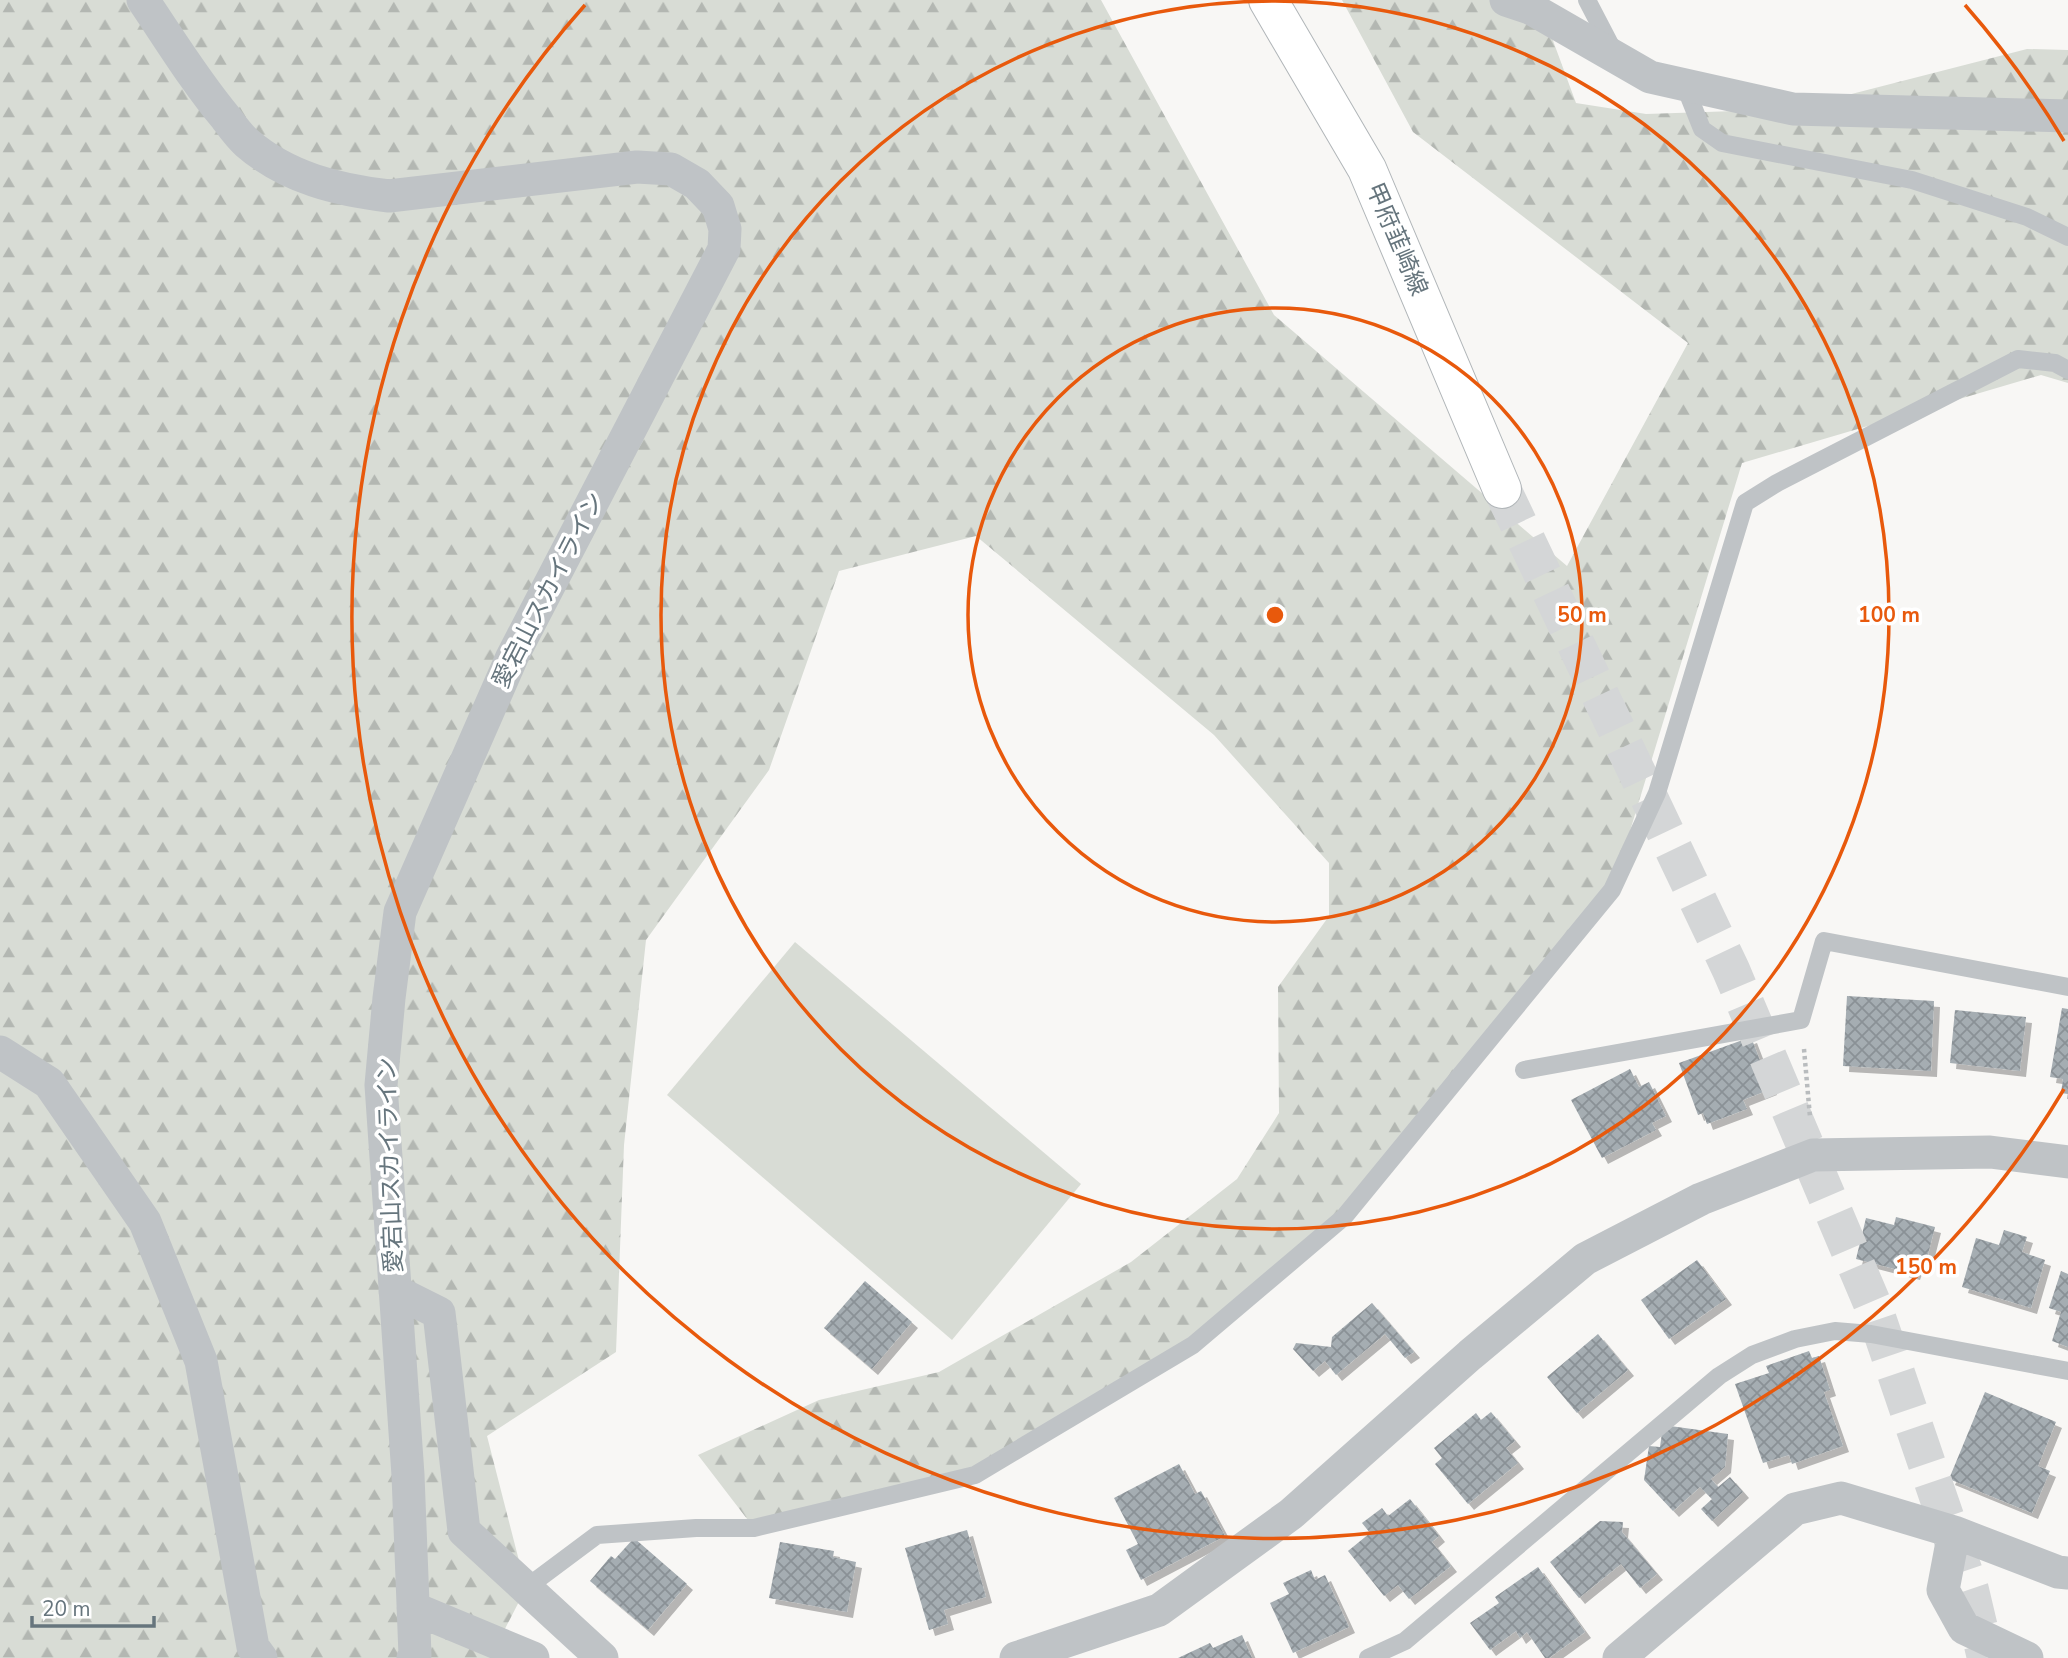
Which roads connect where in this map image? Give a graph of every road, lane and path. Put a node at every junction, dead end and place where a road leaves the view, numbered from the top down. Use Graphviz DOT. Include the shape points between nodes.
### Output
graph roads {
  1 [pos="143,0"];
  2 [pos="1268,0"];
  3 [pos="1507,0"];
  4 [pos="1587,0"];
  5 [pos="1617,58"];
  6 [pos="1684,84"];
  7 [pos="2068,116"];
  8 [pos="2068,237"];
  9 [pos="2068,370"];
  10 [pos="1502,489"];
  11 [pos="2068,987"];
  12 [pos="1801,1020"];
  13 [pos="0,1052"];
  14 [pos="1524,1070"];
  15 [pos="1814,1155"];
  16 [pos="2068,1162"];
  17 [pos="395,1291"];
  18 [pos="2068,1371"];
  19 [pos="1954,1532"];
  20 [pos="2068,1573"];
  21 [pos="526,1588"];
  22 [pos="413,1608"];
  23 [pos="261,1658"];
  24 [pos="413,1658"];
  25 [pos="533,1658"];
  26 [pos="602,1658"];
  27 [pos="1016,1658"];
  28 [pos="1368,1658"];
  29 [pos="1619,1658"];
  30 [pos="2028,1658"];
  1 -- 17 [label="street, 愛宕山スカイライン" via="208,96 246,142 311,180 389,196 637,167 671,169 697,184 718,205 725,229 724,249 512,657 400,912 381,1085"];
  2 -- 10 [label="main road, 甲府韮崎線" via="1367,169"];
  3 -- 5 [label="street" via="1530,8"];
  4 -- 5 [label="lane"];
  5 -- 6 [label="street" via="1650,77"];
  6 -- 7 [label="street" via="1793,109"];
  6 -- 8 [label="lane" via="1702,130 1722,143 1912,180 2027,217"];
  9 -- 21 [label="lane" via="2055,363 2018,359 1745,503 1657,793 1612,890 1344,1217 1193,1345 975,1475 754,1528 597,1535"];
  11 -- 12 [label="lane" via="1824,941"];
  12 -- 14 [label="lane"];
  12 -- 15 [label="path"];
  13 -- 23 [label="street" via="49,1083 145,1222 201,1361 253,1647"];
  15 -- 16 [label="street" via="1990,1152"];
  15 -- 27 [label="street" via="1701,1199 1586,1259 1291,1514 1159,1610"];
  17 -- 21 [label="street" via="439,1313 464,1531"];
  17 -- 22 [label="street, 愛宕山スカイライン"];
  18 -- 28 [label="lane" via="1835,1331 1752,1355 1719,1376 1405,1641"];
  19 -- 20 [label="street"];
  19 -- 29 [label="street" via="1841,1498 1795,1508"];
  19 -- 30 [label="street" via="1943,1590 1964,1628"];
  21 -- 26 [label="street"];
  22 -- 24 [label="street, 愛宕山スカイライン"];
  22 -- 25 [label="street"];
}
